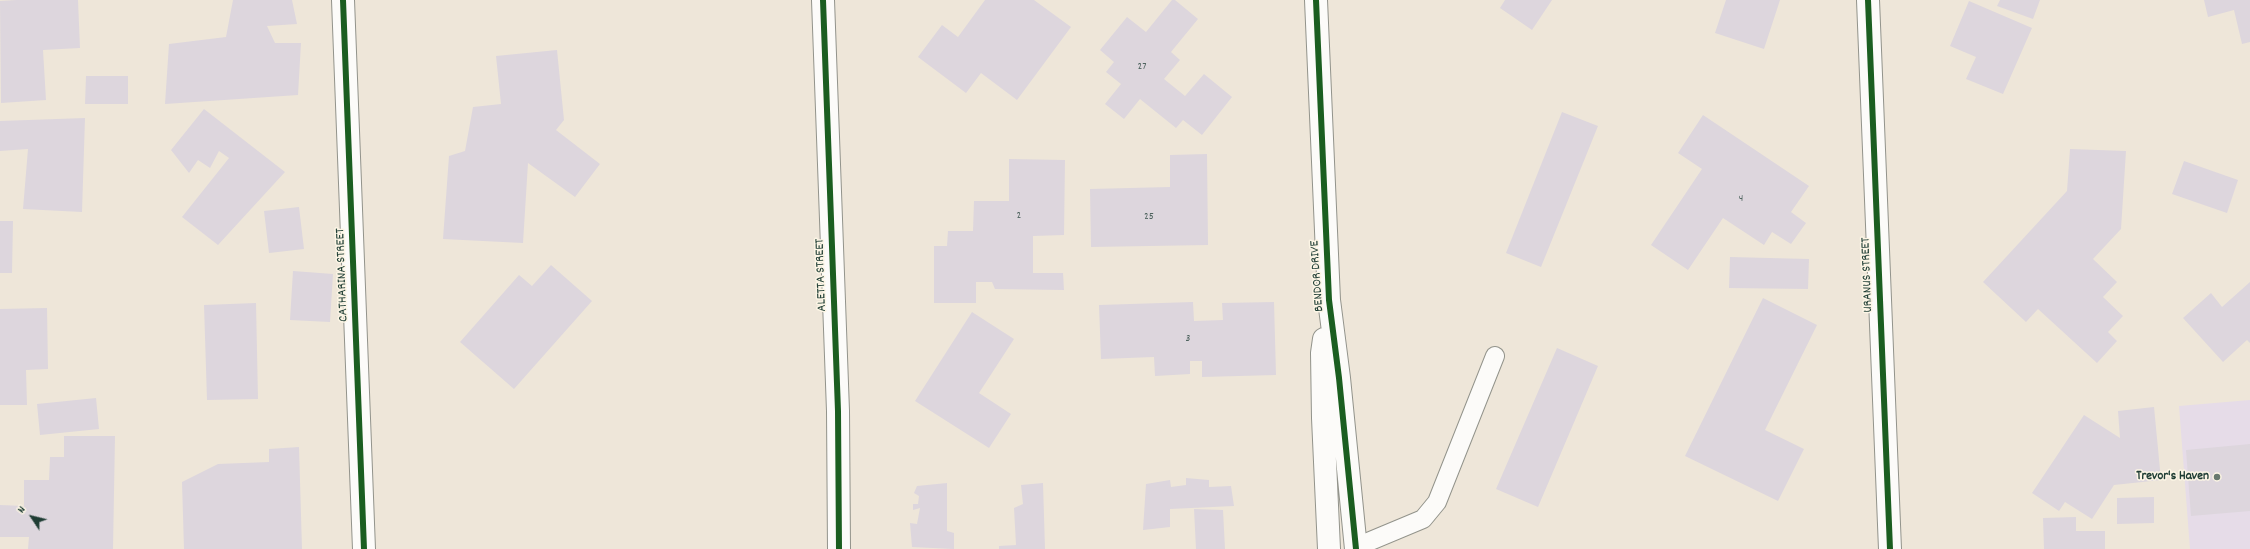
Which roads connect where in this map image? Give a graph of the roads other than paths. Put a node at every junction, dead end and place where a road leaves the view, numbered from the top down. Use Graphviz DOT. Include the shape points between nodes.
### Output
graph roads {
  1 [pos="344,0"];
  2 [pos="823,0"];
  3 [pos="1316,0"];
  4 [pos="1868,0"];
  5 [pos="1329,300"];
  6 [pos="1495,356"];
  7 [pos="1356,548"];
  8 [pos="364,549"];
  9 [pos="839,549"];
  10 [pos="1330,549"];
  11 [pos="1890,549"];
  1 -- 8 [label="street, CATHARINA STREET"];
  2 -- 9 [label="street, ALETTA STREET" via="838,411"];
  3 -- 5 [label="street, BENDOR DRIVE"];
  4 -- 11 [label="street, URANUS STREET"];
  5 -- 7 [label="street, BENDOR DRIVE"];
  5 -- 10 [label="street, BENDOR DRIVE" via="1322,353"];
  6 -- 7 [label="lane" via="1438,502 1423,519"];
}
